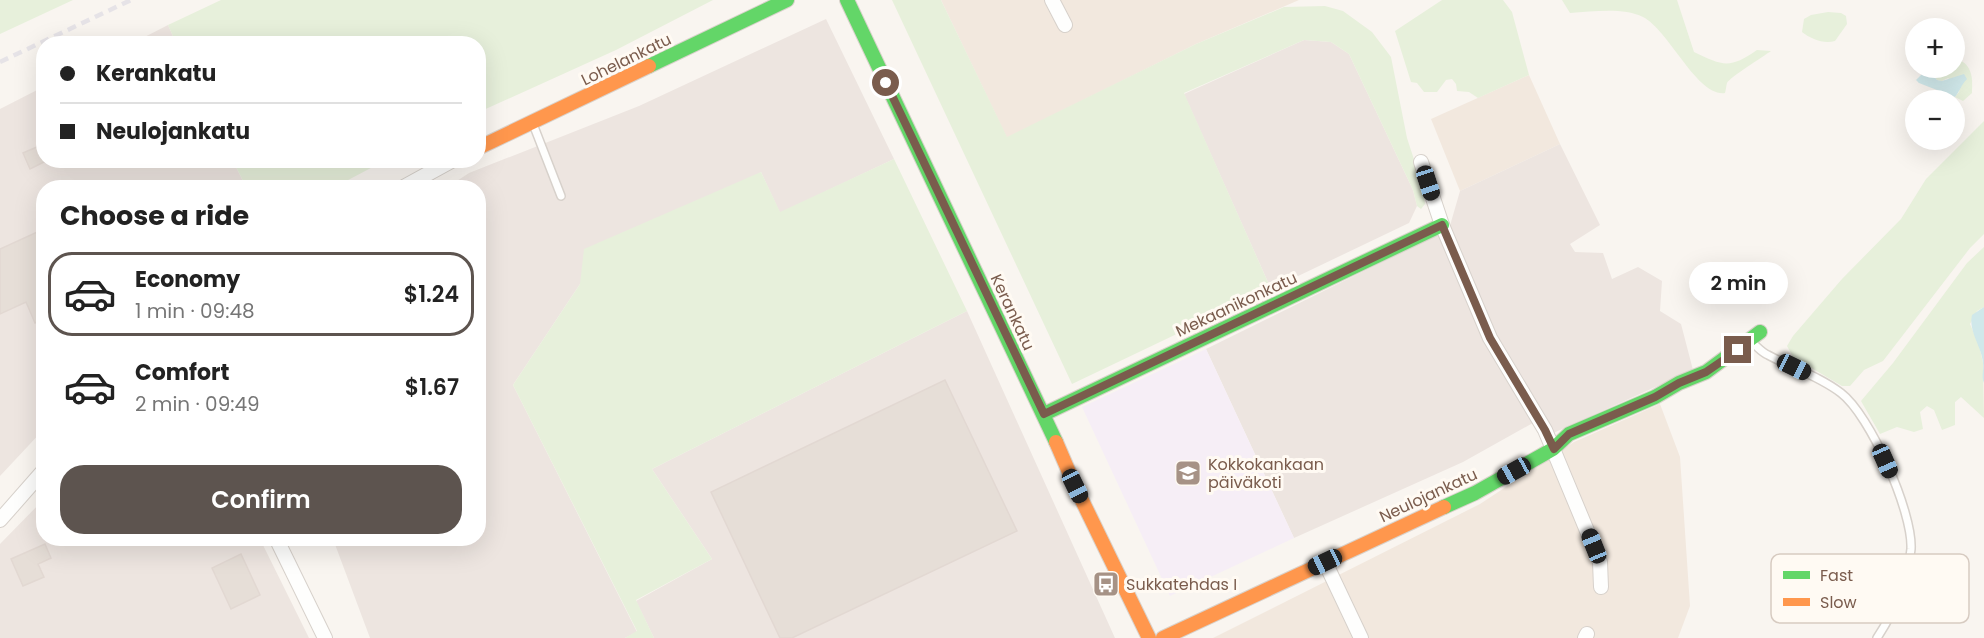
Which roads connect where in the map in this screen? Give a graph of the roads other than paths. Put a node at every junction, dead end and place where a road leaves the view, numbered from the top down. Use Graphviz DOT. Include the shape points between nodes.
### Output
graph roads {
  1 [pos="788,0"];
  2 [pos="847,0"];
  3 [pos="1052,0"];
  4 [pos="1065,25"];
  5 [pos="532,122"];
  6 [pos="486,144"];
  7 [pos="1421,162"];
  8 [pos="438,168"];
  9 [pos="417,180"];
  10 [pos="561,196"];
  11 [pos="1442,225"];
  12 [pos="1755,336"];
  13 [pos="1044,414"];
  14 [pos="1554,449"];
  15 [pos="36,479"];
  16 [pos="0,520"];
  17 [pos="280,546"];
  18 [pos="1910,554"];
  19 [pos="1325,562"];
  20 [pos="1601,587"];
  21 [pos="1887,623"];
  22 [pos="325,638"];
  23 [pos="1149,638"];
  24 [pos="1163,638"];
  25 [pos="1361,638"];
  26 [pos="1877,638"];
  1 -- 5 [label="street, Lohelankatu"];
  2 -- 13 [label="street, Kerankatu"];
  3 -- 4 [label="street"];
  5 -- 6 [label="street, Lohelankatu"];
  5 -- 10 [label="lane"];
  7 -- 11 [label="street"];
  8 -- 9 [label="street"];
  11 -- 13 [label="street, Mekaanikonkatu"];
  11 -- 14 [label="street" via="1490,338"];
  12 -- 14 [label="street, Neulojankatu" via="1706,372 1569,434"];
  12 -- 18 [label="lane" via="1766,355 1820,380 1854,403 1895,483 1910,530"];
  13 -- 23 [label="street, Kerankatu"];
  14 -- 19 [label="street, Neulojankatu" via="1475,493"];
  14 -- 20 [label="street" via="1600,562"];
  15 -- 16 [label="street"];
  17 -- 22 [label="street"];
  19 -- 24 [label="street, Neulojankatu"];
  19 -- 25 [label="street"];
  21 -- 26 [label="lane"];
}
